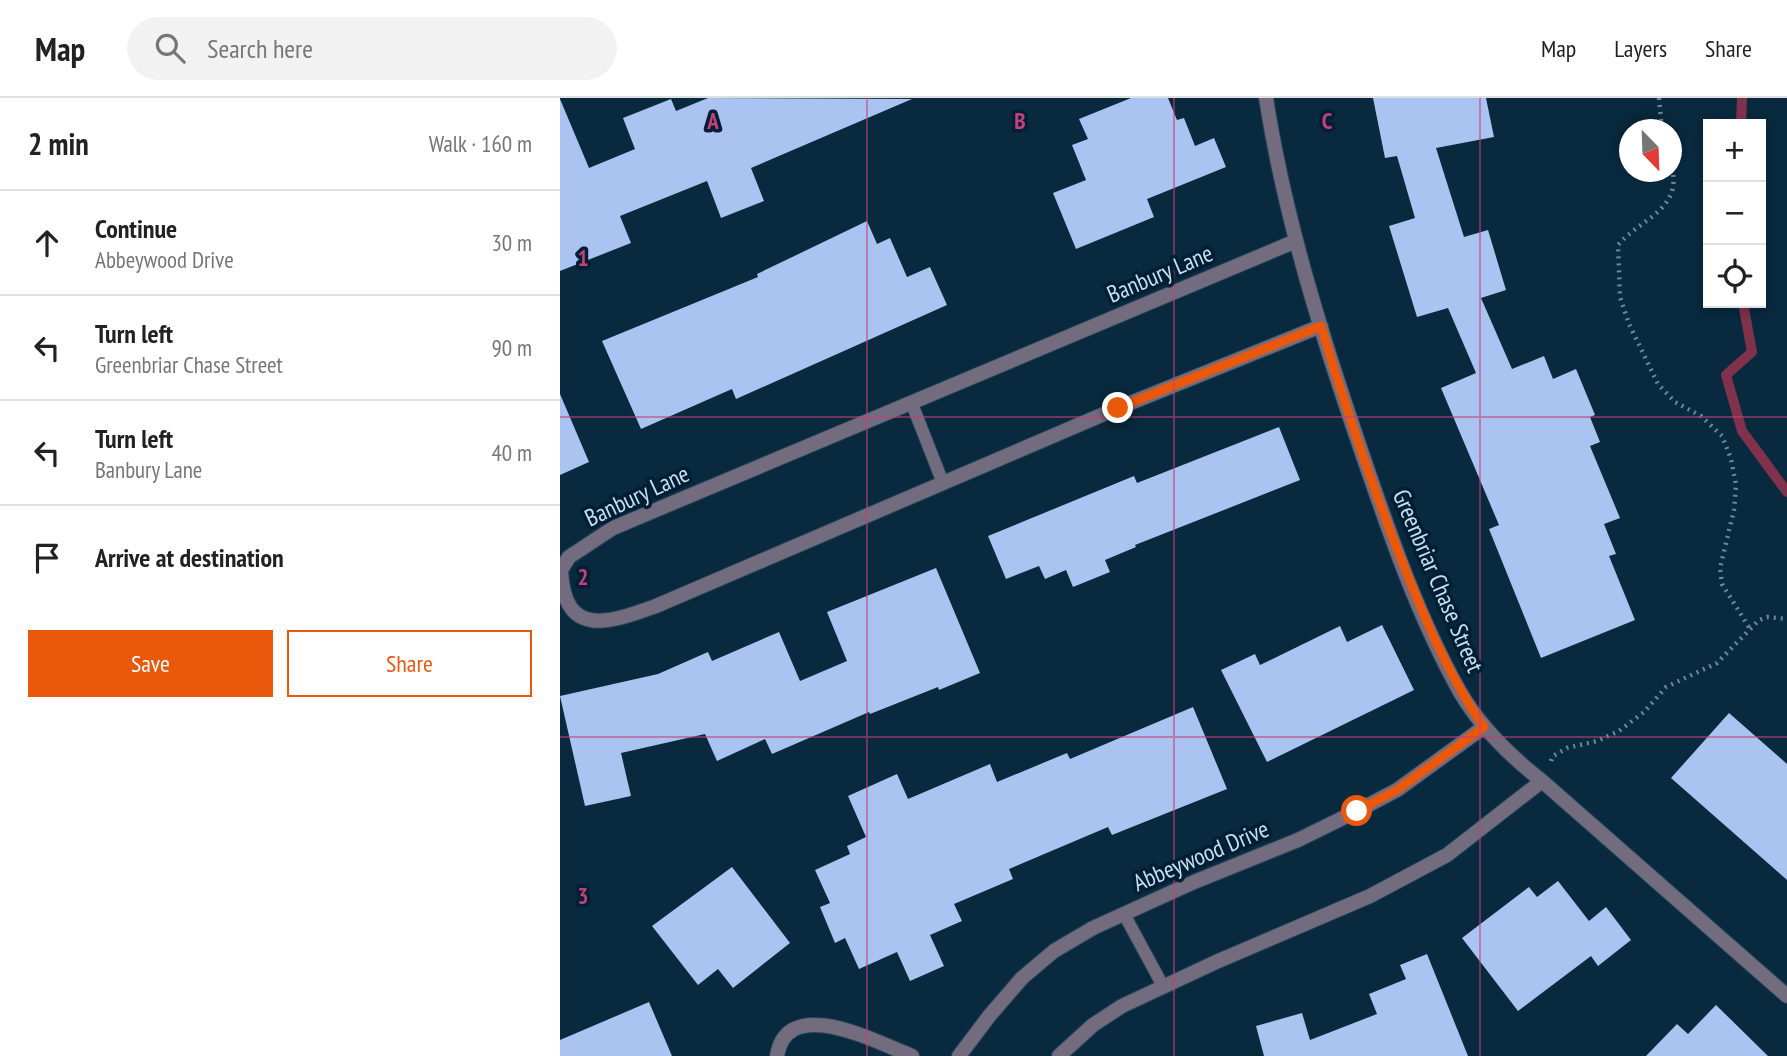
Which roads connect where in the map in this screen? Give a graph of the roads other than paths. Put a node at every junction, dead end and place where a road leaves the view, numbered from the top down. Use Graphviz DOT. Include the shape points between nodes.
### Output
graph roads {
  1 [pos="1266,98"];
  2 [pos="1296,242"];
  3 [pos="1321,326"];
  4 [pos="912,404"];
  5 [pos="943,483"];
  6 [pos="1484,727"];
  7 [pos="1542,781"];
  8 [pos="1124,914"];
  9 [pos="1163,986"];
  10 [pos="1787,996"];
  11 [pos="777,1056"];
  12 [pos="912,1056"];
  13 [pos="959,1056"];
  14 [pos="1059,1056"];
  1 -- 2 [label="street, Greenbriar Chase Street"];
  2 -- 3 [label="street, Greenbriar Chase Street"];
  2 -- 4 [label="street, Banbury Lane"];
  3 -- 5 [label="street, Banbury Lane"];
  3 -- 6 [label="street, Greenbriar Chase Street" via="1380,505 1420,608 1461,692"];
  4 -- 5 [label="lane"];
  4 -- 5 [label="street, Banbury Lane" via="613,528 569,557 561,570 565,598 584,620 620,619"];
  6 -- 7 [label="street, Greenbriar Chase Street" via="1511,757"];
  6 -- 8 [label="street, Abbeywood Drive" via="1397,790 1357,811"];
  7 -- 9 [label="street" via="1447,855 1414,874"];
  7 -- 10 [label="street, Greenbriar Chase Street"];
  8 -- 9 [label="lane"];
  8 -- 13 [label="street, Abbeywood Drive" via="1054,951 1022,978"];
  9 -- 14 [label="street" via="1093,1025"];
  11 -- 12 [label="street" via="783,1039 797,1027 813,1023"];
}
